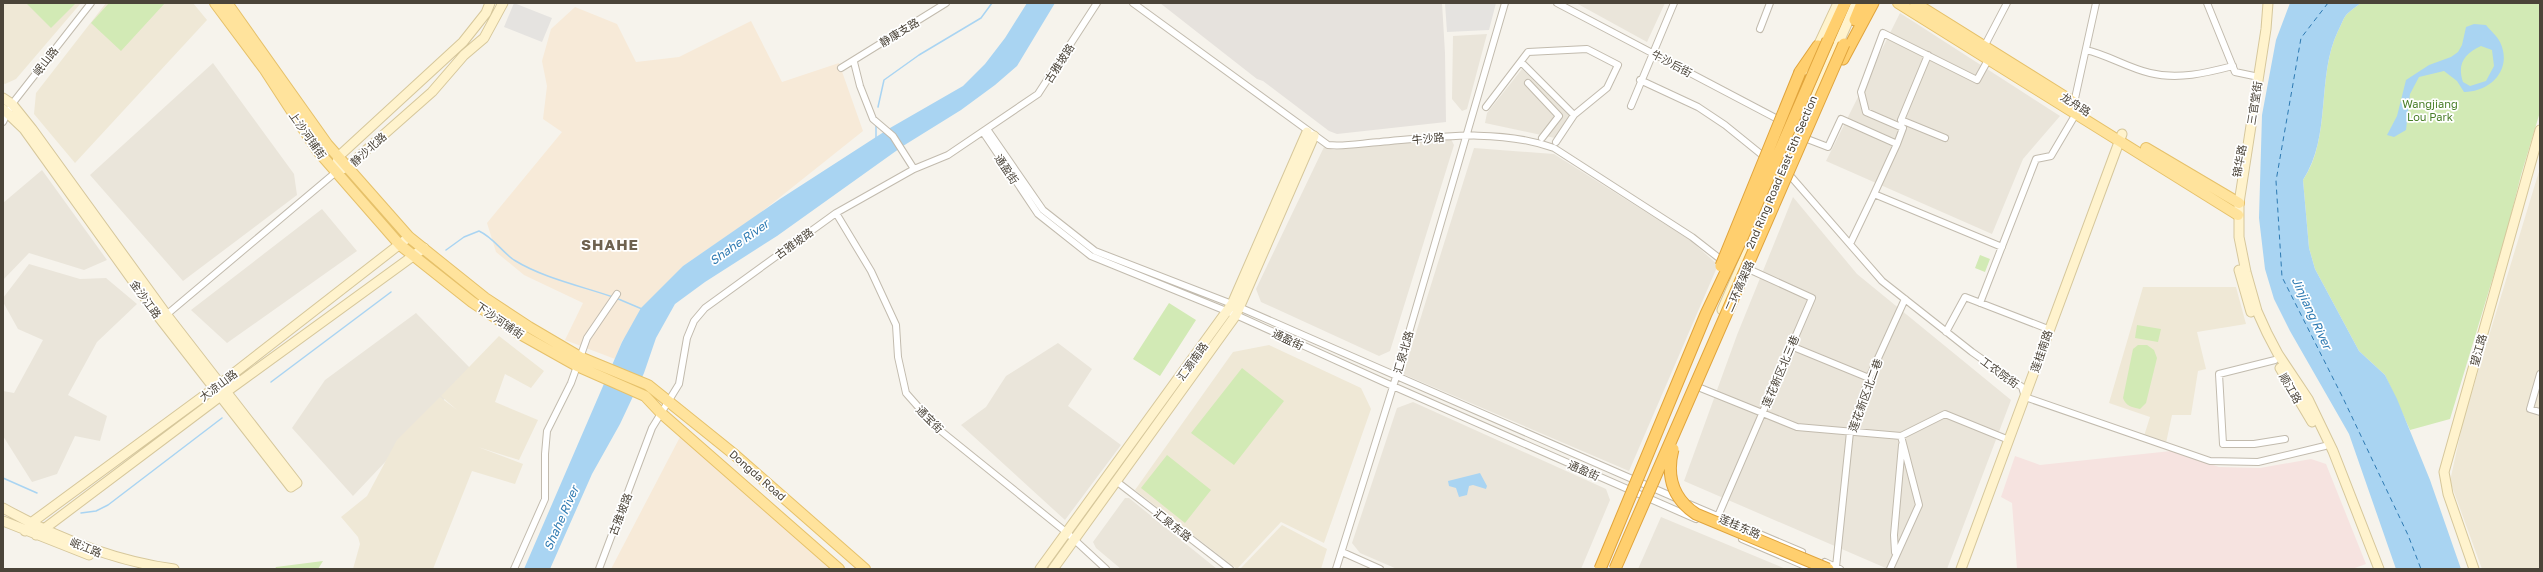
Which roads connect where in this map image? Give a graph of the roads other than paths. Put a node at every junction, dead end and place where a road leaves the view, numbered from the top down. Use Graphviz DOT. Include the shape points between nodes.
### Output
graph roads {
  1 [pos="91,3"];
  2 [pos="215,3"];
  3 [pos="227,3"];
  4 [pos="490,3"];
  5 [pos="503,3"];
  6 [pos="946,3"];
  7 [pos="1097,3"];
  8 [pos="1134,3"];
  9 [pos="1505,3"];
  10 [pos="1557,3"];
  11 [pos="1674,3"];
  12 [pos="1770,3"];
  13 [pos="1838,3"];
  14 [pos="1844,3"];
  15 [pos="1856,3"];
  16 [pos="1862,3"];
  17 [pos="1873,3"];
  18 [pos="1898,3"];
  19 [pos="1915,3"];
  20 [pos="2007,3"];
  21 [pos="2096,3"];
  22 [pos="2207,3"];
  23 [pos="2264,3"];
  24 [pos="2268,3"];
  25 [pos="1760,29"];
  26 [pos="1818,46"];
  27 [pos="1984,48"];
  28 [pos="2086,50"];
  29 [pos="1652,53"];
  30 [pos="1928,55"];
  31 [pos="1988,60"];
  32 [pos="854,62"];
  33 [pos="1521,62"];
  34 [pos="2233,66"];
  35 [pos="840,68"];
  36 [pos="2254,76"];
  37 [pos="1640,80"];
  38 [pos="1528,83"];
  39 [pos="3,98"];
  40 [pos="1631,106"];
  41 [pos="1486,107"];
  42 [pos="7,108"];
  43 [pos="2075,108"];
  44 [pos="1574,115"];
  45 [pos="1901,120"];
  46 [pos="3,122"];
  47 [pos="1809,123"];
  48 [pos="1787,124"];
  49 [pos="1904,128"];
  50 [pos="2540,130"];
  51 [pos="985,131"];
  52 [pos="1310,134"];
  53 [pos="1467,135"];
  54 [pos="1797,135"];
  55 [pos="2121,137"];
  56 [pos="1542,138"];
  57 [pos="1945,138"];
  58 [pos="1556,142"];
  59 [pos="1897,144"];
  60 [pos="338,157"];
  61 [pos="1772,163"];
  62 [pos="347,167"];
  63 [pos="1783,168"];
  64 [pos="914,169"];
  65 [pos="336,172"];
  66 [pos="1874,194"];
  67 [pos="2236,207"];
  68 [pos="836,213"];
  69 [pos="409,237"];
  70 [pos="1851,242"];
  71 [pos="400,245"];
  72 [pos="2002,246"];
  73 [pos="424,248"];
  74 [pos="415,256"];
  75 [pos="1741,266"];
  76 [pos="1731,268"];
  77 [pos="617,294"];
  78 [pos="1905,299"];
  79 [pos="1980,303"];
  80 [pos="1234,310"];
  81 [pos="1706,314"];
  82 [pos="164,317"];
  83 [pos="2048,329"];
  84 [pos="1946,332"];
  85 [pos="1791,346"];
  86 [pos="2275,360"];
  87 [pos="578,361"];
  88 [pos="2540,374"];
  89 [pos="1396,377"];
  90 [pos="1869,378"];
  91 [pos="1690,384"];
  92 [pos="648,385"];
  93 [pos="217,387"];
  94 [pos="1393,387"];
  95 [pos="223,394"];
  96 [pos="645,396"];
  97 [pos="2025,397"];
  98 [pos="670,402"];
  99 [pos="1687,404"];
  100 [pos="2540,412"];
  101 [pos="661,413"];
  102 [pos="1762,414"];
  103 [pos="1850,432"];
  104 [pos="1902,439"];
  105 [pos="2285,439"];
  106 [pos="2009,440"];
  107 [pos="2325,446"];
  108 [pos="1116,481"];
  109 [pos="1644,484"];
  110 [pos="294,485"];
  111 [pos="1639,494"];
  112 [pos="3,508"];
  113 [pos="1718,516"];
  114 [pos="3,521"];
  115 [pos="31,523"];
  116 [pos="46,529"];
  117 [pos="25,531"];
  118 [pos="1067,533"];
  119 [pos="36,535"];
  120 [pos="1075,540"];
  121 [pos="1342,552"];
  122 [pos="1895,553"];
  123 [pos="1614,568"];
  124 [pos="1835,568"];
  125 [pos="133,569"];
  126 [pos="170,569"];
  127 [pos="174,569"];
  128 [pos="514,569"];
  129 [pos="599,569"];
  130 [pos="839,569"];
  131 [pos="865,569"];
  132 [pos="1040,569"];
  133 [pos="1053,569"];
  134 [pos="1106,569"];
  135 [pos="1230,569"];
  136 [pos="1336,569"];
  137 [pos="1380,569"];
  138 [pos="1599,569"];
  139 [pos="1812,569"];
  140 [pos="1890,569"];
  141 [pos="1961,569"];
  142 [pos="2373,569"];
  143 [pos="2379,569"];
  144 [pos="2474,569"];
  1 -- 42 [label="street, 岷山路"];
  2 -- 65 [label="main road, 上沙河铺街" via="265,70 317,150"];
  3 -- 60 [label="main road, 上沙河铺街"];
  4 -- 60 [label="street, 静沙北路" via="486,13 463,42"];
  5 -- 62 [label="street, 静沙北路" via="484,38 464,55 432,92"];
  6 -- 32 [label="street, 静康支路" via="858,56"];
  7 -- 51 [label="street, 古雅坡路" via="1038,94"];
  8 -- 52 [label="street, 牛沙路"];
  9 -- 53 [label="street, 汇泉北路"];
  10 -- 29 [label="street, 牛沙后街"];
  11 -- 29 [label="street"];
  12 -- 25 [label="street"];
  13 -- 26 [label="street, 2nd Ring Road East 5th Section"];
  14 -- 81 [label="highway, 二环高架路, bridge"];
  15 -- 54 [label="street, 2nd Ring Road East 5th Section"];
  16 -- 47 [label="highway, 二环高架路, bridge"];
  17 -- 47 [label="highway, bridge"];
  18 -- 31 [label="main road"];
  19 -- 27 [label="main road, 龙舟路"];
  20 -- 27 [label="street"];
  21 -- 28 [label="street"];
  22 -- 34 [label="street"];
  23 -- 36 [label="street, 锦华路"];
  24 -- 67 [label="street, 三官堂街"];
  26 -- 48 [label="street, 2nd Ring Road East 5th Section"];
  26 -- 81 [label="highway, bridge" via="1800,72 1705,303"];
  27 -- 43 [label="main road, 龙舟路"];
  28 -- 34 [label="street" via="2106,54 2150,73 2197,76"];
  28 -- 43 [label="street"];
  29 -- 37 [label="street"];
  29 -- 48 [label="street, 牛沙后街"];
  30 -- 31 [label="street" via="1977,80"];
  30 -- 45 [label="street"];
  30 -- 49 [label="street" via="1883,33 1861,92 1866,112"];
  31 -- 43 [label="main road"];
  32 -- 35 [label="street, 静康支路"];
  32 -- 64 [label="street" via="860,86 876,120 893,136"];
  33 -- 41 [label="street"];
  33 -- 44 [label="street"];
  33 -- 44 [label="street" via="1528,52 1587,49 1618,65 1607,88"];
  34 -- 36 [label="street" via="2235,72"];
  36 -- 67 [label="street, 锦华路"];
  37 -- 40 [label="street"];
  37 -- 61 [label="street" via="1698,107"];
  38 -- 56 [label="street" via="1559,116"];
  39 -- 42 [label="street"];
  42 -- 46 [label="street, 岷山路"];
  42 -- 82 [label="street" via="32,129"];
  43 -- 55 [label="main road, 龙舟路"];
  43 -- 72 [label="street" via="2051,156 2036,159"];
  44 -- 58 [label="street"];
  45 -- 49 [label="street"];
  45 -- 57 [label="street"];
  47 -- 99 [label="highway, 二环高架路, bridge"];
  48 -- 61 [label="street, 2nd Ring Road East 5th Section"];
  49 -- 59 [label="street"];
  50 -- 144 [label="street, 望江路" via="2444,472 2448,494"];
  51 -- 64 [label="street, 古雅坡路" via="948,155"];
  51 -- 80 [label="street, 通盈街" via="1043,210 1095,251"];
  52 -- 53 [label="street, 牛沙路" via="1328,145 1336,146"];
  52 -- 80 [label="street, 汇源南路"];
  53 -- 76 [label="street, 牛沙路" via="1496,135 1554,148 1692,237"];
  53 -- 89 [label="street, 汇泉北路"];
  54 -- 59 [label="street" via="1828,147 1841,119"];
  54 -- 63 [label="street, 2nd Ring Road East 5th Section"];
  55 -- 67 [label="main road, 龙舟路"];
  55 -- 83 [label="street, 莲桂南路"];
  59 -- 66 [label="street"];
  60 -- 62 [label="main road, 上沙河铺街"];
  60 -- 65 [label="street, 静沙北路"];
  61 -- 76 [label="street, 2nd Ring Road East 5th Section"];
  62 -- 65 [label="street, 静沙北路"];
  62 -- 69 [label="main road, 上沙河铺街"];
  63 -- 70 [label="street, 工农院街"];
  63 -- 75 [label="street, 2nd Ring Road East 5th Section"];
  64 -- 68 [label="street, 古雅坡路"];
  65 -- 71 [label="main road, 上沙河铺街"];
  65 -- 82 [label="street"];
  66 -- 70 [label="street"];
  66 -- 72 [label="street"];
  67 -- 86 [label="street, 顺江路" via="2236,251 2243,285 2252,313"];
  67 -- 143 [label="street, 顺江路" via="2243,261 2257,312 2278,354 2308,399 2333,451"];
  68 -- 98 [label="street, 古雅坡路" via="705,308 694,321 687,338 679,384"];
  68 -- 118 [label="street, 通宝街" via="871,271 896,325 898,357 906,393 936,427"];
  69 -- 71 [label="street, 大凉山路"];
  69 -- 73 [label="main road, 上沙河铺街"];
  70 -- 78 [label="street, 工农院街" via="1882,281"];
  71 -- 74 [label="main road, 上沙河铺街"];
  71 -- 93 [label="street, 大凉山路"];
  72 -- 79 [label="street"];
  73 -- 74 [label="street, 大凉山路"];
  73 -- 87 [label="main road, 下沙河铺街" via="485,298"];
  74 -- 87 [label="main road, 下沙河铺街" via="472,302 520,334"];
  74 -- 95 [label="street, 大凉山路"];
  75 -- 85 [label="street, 莲花新区北三巷" via="1812,298"];
  75 -- 91 [label="street, 2nd Ring Road East 5th Section"];
  76 -- 109 [label="street, 2nd Ring Road East 5th Section"];
  77 -- 87 [label="street" via="587,338"];
  78 -- 84 [label="street, 工农院街"];
  78 -- 90 [label="street, 莲花新区北二巷"];
  79 -- 83 [label="street"];
  79 -- 84 [label="street" via="1965,297"];
  80 -- 89 [label="street, 通盈街"];
  80 -- 94 [label="street, 通盈街"];
  80 -- 108 [label="street, 汇源南路"];
  80 -- 118 [label="street, 汇源南路"];
  81 -- 138 [label="highway, 二环高架路, bridge"];
  82 -- 93 [label="street"];
  83 -- 97 [label="street, 莲桂南路"];
  84 -- 97 [label="street, 工农院街" via="2022,387"];
  85 -- 90 [label="street"];
  85 -- 102 [label="street, 莲花新区北三巷"];
  86 -- 105 [label="street" via="2219,374 2223,444 2254,444"];
  86 -- 107 [label="street, 顺江路"];
  87 -- 92 [label="main road, 下沙河铺街" via="595,362"];
  87 -- 96 [label="main road, 下沙河铺街" via="592,373"];
  87 -- 128 [label="street" via="571,383 548,431 545,499"];
  88 -- 100 [label="street" via="2530,409"];
  89 -- 94 [label="street, 汇泉北路"];
  89 -- 109 [label="street, 通盈街"];
  90 -- 103 [label="street, 莲花新区北二巷"];
  91 -- 102 [label="street"];
  91 -- 109 [label="street, 2nd Ring Road East 5th Section"];
  92 -- 98 [label="main road, Dongda Road"];
  93 -- 95 [label="street"];
  93 -- 115 [label="street, 大凉山路"];
  94 -- 111 [label="street, 通盈街"];
  94 -- 121 [label="street, 汇泉北路"];
  95 -- 110 [label="street"];
  95 -- 116 [label="street, 大凉山路"];
  96 -- 101 [label="main road, Dongda Road"];
  97 -- 106 [label="street, 莲桂南路"];
  97 -- 107 [label="street, 工农院街" via="2210,461 2258,462"];
  98 -- 101 [label="street, 古雅坡路"];
  98 -- 131 [label="main road, Dongda Road" via="735,455"];
  99 -- 123 [label="highway, 二环高架路, bridge"];
  99 -- 124 [label="highway, bridge" via="1670,461 1671,484 1685,507 1696,514"];
  101 -- 129 [label="street, 古雅坡路" via="652,428"];
  101 -- 130 [label="main road, Dongda Road"];
  102 -- 103 [label="street" via="1797,427"];
  102 -- 113 [label="street, 莲花新区北三巷"];
  103 -- 104 [label="street"];
  103 -- 124 [label="street, 莲花新区北二巷"];
  104 -- 106 [label="street" via="1945,414"];
  104 -- 122 [label="street"];
  104 -- 122 [label="street" via="1919,505"];
  106 -- 141 [label="street, 莲桂南路"];
  107 -- 142 [label="street, 顺江路"];
  108 -- 120 [label="street, 汇源南路"];
  108 -- 135 [label="street, 汇泉东路"];
  109 -- 111 [label="street, 2nd Ring Road East 5th Section"];
  109 -- 113 [label="street, 莲桂东路"];
  111 -- 123 [label="street"];
  111 -- 138 [label="street"];
  111 -- 139 [label="street, 莲桂东路"];
  112 -- 115 [label="street, 岷江路"];
  113 -- 124 [label="street, 莲桂东路"];
  114 -- 117 [label="street, 岷江路"];
  115 -- 116 [label="street, 岷江路"];
  115 -- 117 [label="street, 大凉山路"];
  116 -- 119 [label="street, 大凉山路"];
  116 -- 126 [label="street, 岷江路" via="123,561"];
  117 -- 119 [label="street, 岷江路"];
  118 -- 120 [label="street, 通宝街"];
  118 -- 132 [label="street, 汇源南路"];
  119 -- 125 [label="street, 岷江路"];
  120 -- 133 [label="street, 汇源南路"];
  120 -- 134 [label="street, 通宝街"];
  121 -- 136 [label="street, 汇泉北路"];
  121 -- 137 [label="street"];
  122 -- 140 [label="street"];
  126 -- 127 [label="street, 岷江路"];
}
